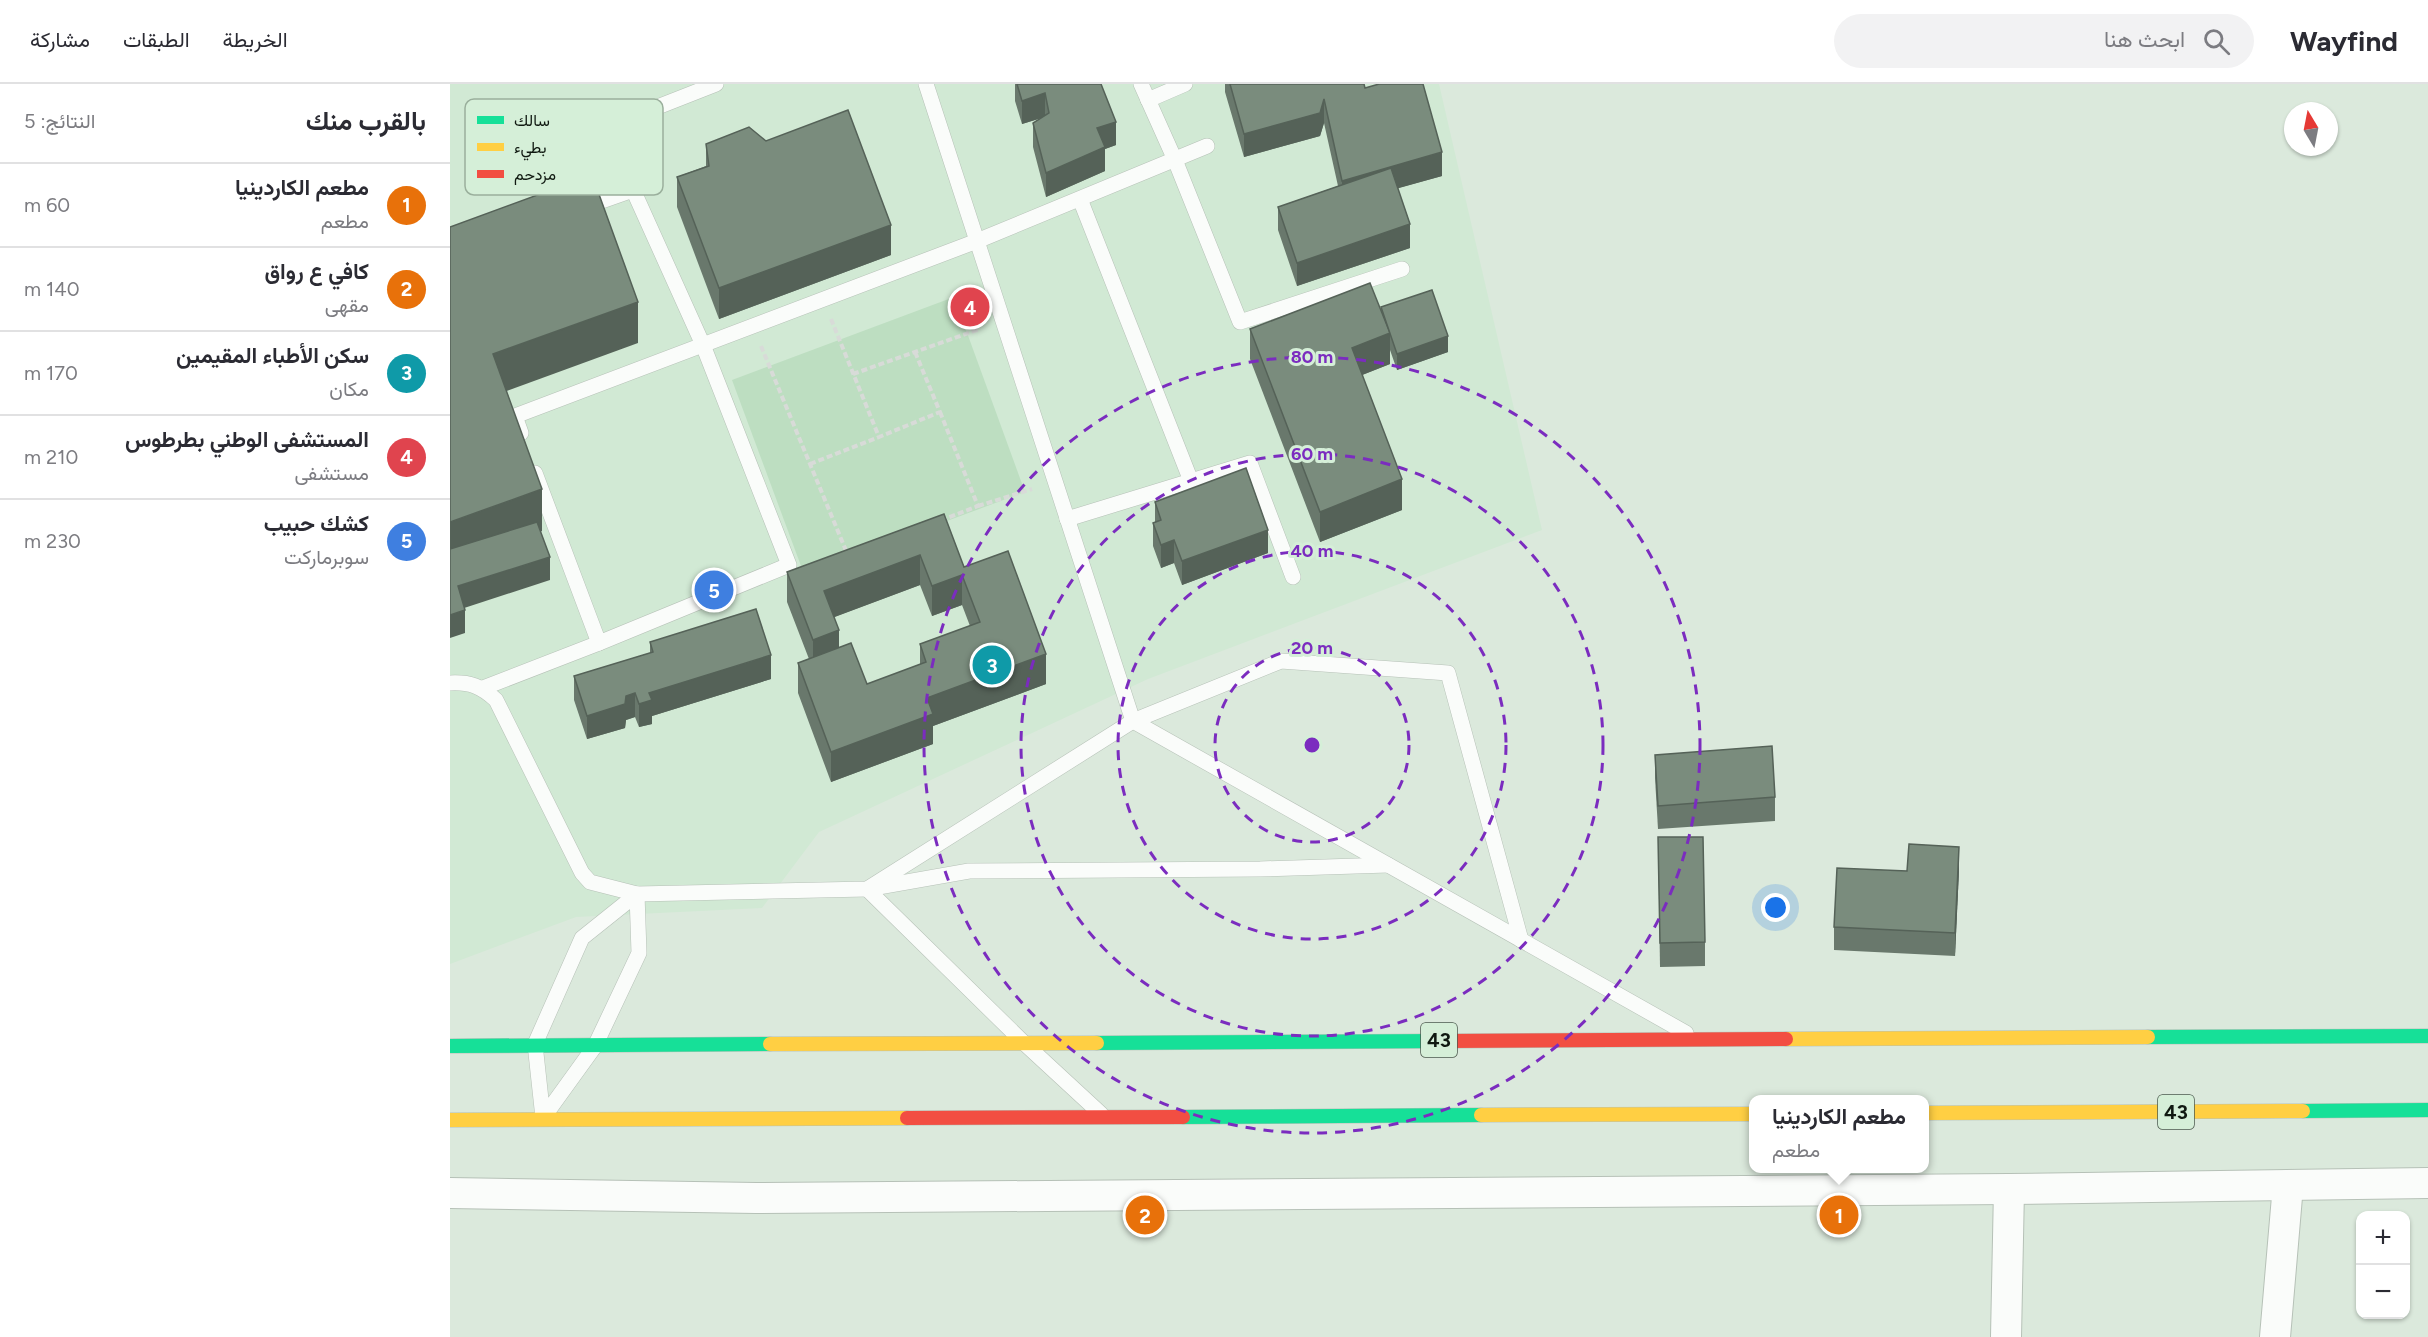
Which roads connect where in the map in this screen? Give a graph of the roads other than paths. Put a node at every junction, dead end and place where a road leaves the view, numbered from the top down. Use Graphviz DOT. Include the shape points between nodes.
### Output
graph roads {
  1 [pos="926,84"];
  2 [pos="1141,84"];
  3 [pos="1185,84"];
  4 [pos="708,85"];
  5 [pos="1148,100"];
  6 [pos="663,104"];
  7 [pos="1207,146"];
  8 [pos="1175,160"];
  9 [pos="619,195"];
  10 [pos="635,195"];
  11 [pos="1080,199"];
  12 [pos="567,213"];
  13 [pos="977,242"];
  14 [pos="1402,269"];
  15 [pos="703,345"];
  16 [pos="1191,482"];
  17 [pos="1067,519"];
  18 [pos="1293,577"];
  19 [pos="599,643"];
  20 [pos="450,683"];
  21 [pos="483,688"];
  22 [pos="1133,721"];
  23 [pos="1388,865"];
  24 [pos="867,889"];
  25 [pos="638,894"];
  26 [pos="1521,940"];
  27 [pos="2428,1036"];
  28 [pos="1696,1039"];
  29 [pos="1023,1042"];
  30 [pos="535,1044"];
  31 [pos="450,1046"];
  32 [pos="595,1046"];
  33 [pos="2428,1110"];
  34 [pos="1929,1113"];
  35 [pos="1749,1114"];
  36 [pos="543,1118"];
  37 [pos="1105,1118"];
  38 [pos="450,1120"];
  39 [pos="2428,1183"];
  40 [pos="2288,1185"];
  41 [pos="2009,1189"];
  42 [pos="450,1193"];
  43 [pos="2006,1337"];
  44 [pos="2275,1337"];
  1 -- 13 [label="lane"];
  2 -- 5 [label="lane"];
  3 -- 5 [label="lane"];
  4 -- 6 [label="lane"];
  5 -- 8 [label="lane"];
  7 -- 8 [label="lane"];
  8 -- 11 [label="lane"];
  8 -- 14 [label="lane" via="1240,322"];
  9 -- 12 [label="lane"];
  10 -- 15 [label="lane"];
  11 -- 13 [label="lane"];
  11 -- 16 [label="lane"];
  13 -- 15 [label="lane"];
  13 -- 17 [label="lane"];
  15 -- 19 [label="lane" via="789,565"];
  15 -- 19 [label="lane" via="514,417"];
  16 -- 17 [label="lane"];
  16 -- 18 [label="lane" via="1250,463"];
  17 -- 22 [label="lane"];
  19 -- 21 [label="lane"];
  20 -- 21 [label="lane" via="467,682"];
  21 -- 25 [label="lane" via="496,700 582,873 590,882"];
  22 -- 23 [label="lane"];
  22 -- 24 [label="lane"];
  22 -- 26 [label="lane" via="1281,661 1448,673"];
  23 -- 24 [label="lane" via="969,871"];
  23 -- 26 [label="lane"];
  24 -- 25 [label="lane"];
  24 -- 29 [label="lane"];
  25 -- 30 [label="lane" via="582,938"];
  25 -- 32 [label="lane" via="639,953"];
  26 -- 28 [label="lane"];
  27 -- 28 [label="main road, 43"];
  28 -- 29 [label="main road, 43"];
  29 -- 32 [label="main road, 43"];
  29 -- 37 [label="lane"];
  30 -- 31 [label="main road, 43"];
  30 -- 32 [label="main road, 43"];
  30 -- 36 [label="lane"];
  32 -- 36 [label="lane"];
  33 -- 34 [label="main road, 43"];
  35 -- 37 [label="main road"];
  36 -- 37 [label="main road"];
  36 -- 38 [label="main road"];
  39 -- 40 [label="street"];
  40 -- 41 [label="street"];
  40 -- 44 [label="street"];
  41 -- 42 [label="street" via="756,1198"];
  41 -- 43 [label="street"];
}
